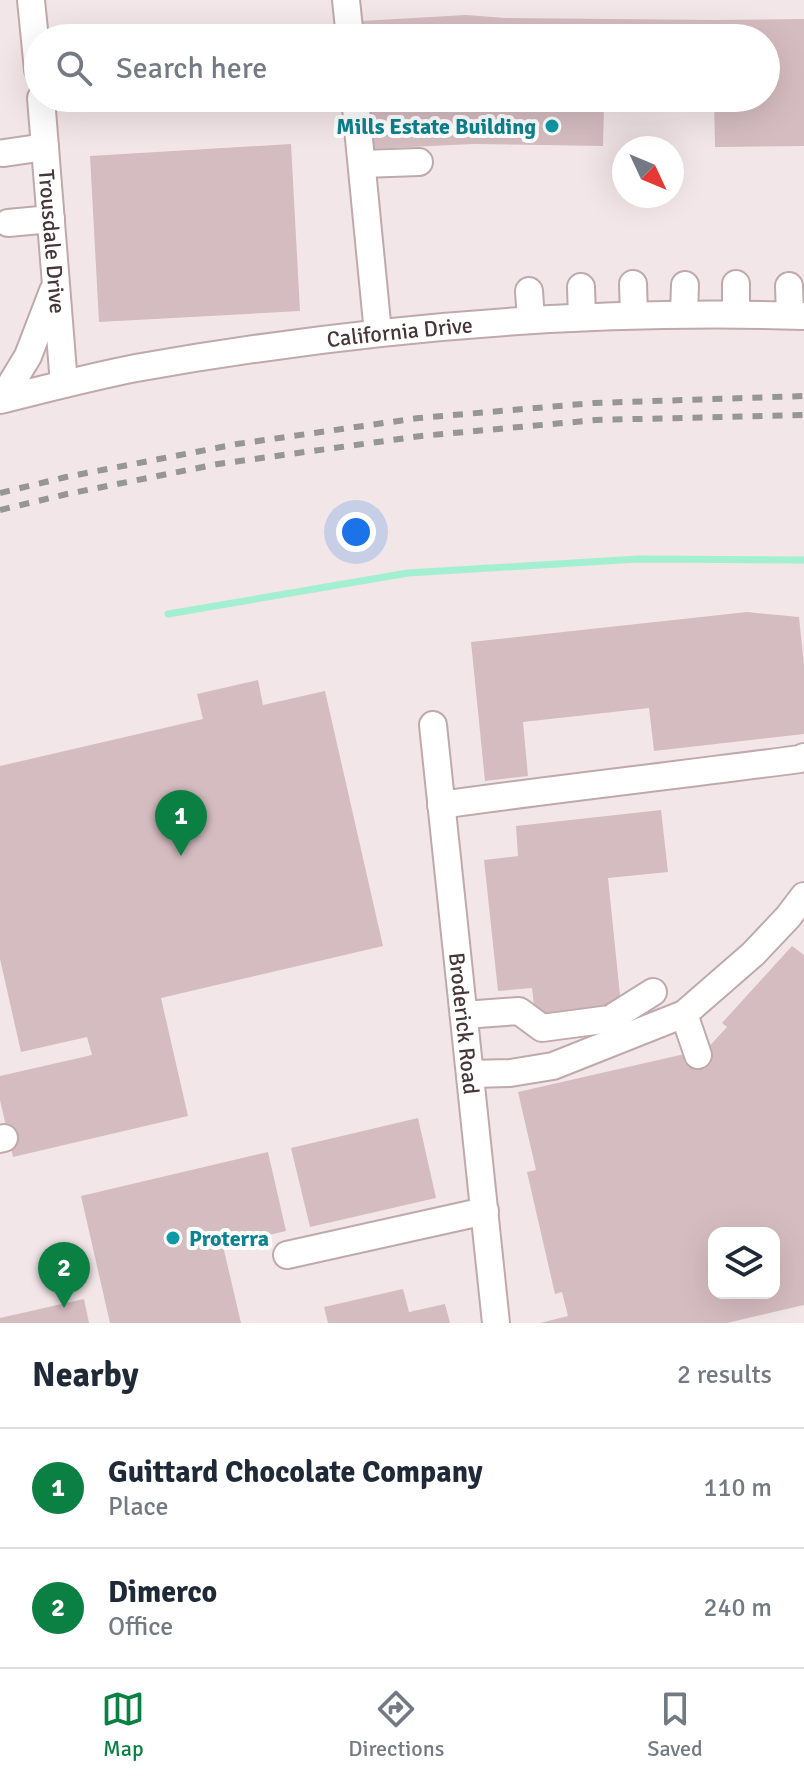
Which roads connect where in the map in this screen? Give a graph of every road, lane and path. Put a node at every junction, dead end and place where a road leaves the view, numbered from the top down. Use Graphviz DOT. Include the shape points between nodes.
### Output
graph roads {
  1 [pos="31,0"];
  2 [pos="346,0"];
  3 [pos="33,24"];
  4 [pos="349,24"];
  5 [pos="42,112"];
  6 [pos="356,112"];
  7 [pos="45,147"];
  8 [pos="4,153"];
  9 [pos="419,162"];
  10 [pos="362,164"];
  11 [pos="51,219"];
  12 [pos="8,223"];
  13 [pos="56,284"];
  14 [pos="633,284"];
  15 [pos="736,284"];
  16 [pos="685,285"];
  17 [pos="789,286"];
  18 [pos="581,287"];
  19 [pos="529,291"];
  20 [pos="684,314"];
  21 [pos="736,314"];
  22 [pos="634,315"];
  23 [pos="797,315"];
  24 [pos="582,317"];
  25 [pos="531,320"];
  26 [pos="378,333"];
  27 [pos="64,384"];
  28 [pos="1,399"];
  29 [pos="433,725"];
  30 [pos="804,757"];
  31 [pos="441,805"];
  32 [pos="799,915"];
  33 [pos="653,992"];
  34 [pos="684,1014"];
  35 [pos="464,1015"];
  36 [pos="698,1055"];
  37 [pos="470,1074"];
  38 [pos="485,1211"];
  39 [pos="287,1255"];
  40 [pos="496,1323"];
  1 -- 3 [label="street"];
  2 -- 4 [label="street"];
  5 -- 7 [label="street, Trousdale Drive"];
  6 -- 10 [label="street"];
  7 -- 8 [label="street"];
  7 -- 11 [label="street, Trousdale Drive"];
  9 -- 10 [label="street"];
  10 -- 26 [label="street"];
  11 -- 12 [label="street"];
  11 -- 13 [label="street, Trousdale Drive"];
  13 -- 27 [label="street, Trousdale Drive"];
  13 -- 28 [label="street" via="28,356"];
  14 -- 22 [label="street"];
  15 -- 21 [label="street"];
  16 -- 20 [label="street"];
  17 -- 23 [label="street"];
  18 -- 24 [label="street"];
  19 -- 25 [label="street"];
  20 -- 21 [label="street, California Drive"];
  20 -- 22 [label="street, California Drive"];
  21 -- 23 [label="street, California Drive"];
  22 -- 24 [label="street, California Drive"];
  24 -- 25 [label="street, California Drive"];
  25 -- 26 [label="street, California Drive"];
  26 -- 27 [label="street, California Drive" via="253,349"];
  27 -- 28 [label="street, California Drive"];
  29 -- 31 [label="street, Broderick Road"];
  30 -- 31 [label="street"];
  31 -- 35 [label="street, Broderick Road"];
  32 -- 34 [label="street"];
  33 -- 35 [label="street" via="610,1019 542,1028 519,1011"];
  34 -- 36 [label="street"];
  34 -- 37 [label="street" via="553,1066"];
  35 -- 37 [label="street, Broderick Road"];
  37 -- 38 [label="street, Broderick Road"];
  38 -- 39 [label="street"];
  38 -- 40 [label="street, Broderick Road" via="478,1260"];
}
